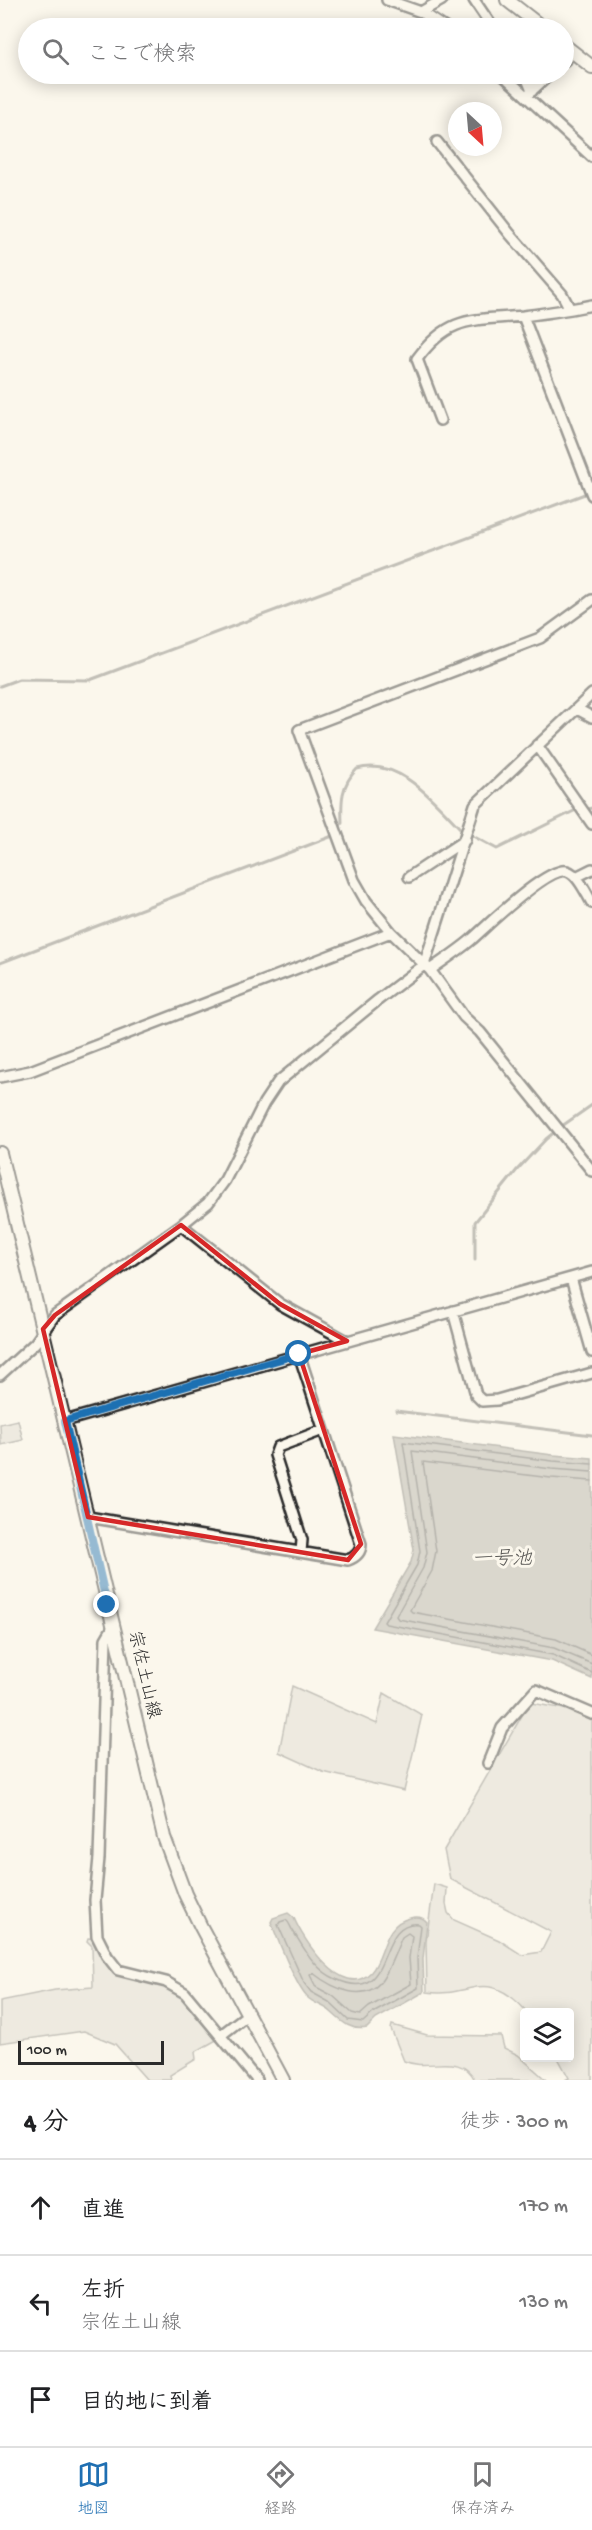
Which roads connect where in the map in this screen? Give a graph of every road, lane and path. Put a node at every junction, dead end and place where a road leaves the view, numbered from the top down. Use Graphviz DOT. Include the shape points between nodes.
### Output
graph roads {
  1 [pos="387,0"];
  2 [pos="442,0"];
  3 [pos="474,0"];
  4 [pos="507,0"];
  5 [pos="421,12"];
  6 [pos="430,18"];
  7 [pos="486,18"];
  8 [pos="530,18"];
  9 [pos="574,54"];
  10 [pos="592,67"];
  11 [pos="516,84"];
  12 [pos="527,84"];
  13 [pos="539,84"];
  14 [pos="529,93"];
  15 [pos="436,142"];
  16 [pos="592,157"];
  17 [pos="592,305"];
  18 [pos="570,309"];
  19 [pos="523,316"];
  20 [pos="440,420"];
  21 [pos="592,495"];
  22 [pos="592,600"];
  23 [pos="592,694"];
  24 [pos="577,709"];
  25 [pos="592,717"];
  26 [pos="537,745"];
  27 [pos="592,824"];
  28 [pos="465,840"];
  29 [pos="592,869"];
  30 [pos="409,877"];
  31 [pos="576,877"];
  32 [pos="592,903"];
  33 [pos="392,932"];
  34 [pos="427,968"];
  35 [pos="0,1077"];
  36 [pos="0,1153"];
  37 [pos="2,1166"];
  38 [pos="592,1172"];
  39 [pos="181,1225"];
  40 [pos="592,1272"];
  41 [pos="571,1278"];
  42 [pos="453,1311"];
  43 [pos="43,1329"];
  44 [pos="347,1341"];
  45 [pos="592,1352"];
  46 [pos="299,1354"];
  47 [pos="592,1373"];
  48 [pos="0,1375"];
  49 [pos="65,1421"];
  50 [pos="323,1430"];
  51 [pos="88,1517"];
  52 [pos="301,1552"];
  53 [pos="113,1627"];
  54 [pos="592,1714"];
  55 [pos="488,1763"];
  56 [pos="248,2015"];
  57 [pos="221,2035"];
  58 [pos="257,2080"];
  59 [pos="283,2080"];
  1 -- 5 [label="street"];
  2 -- 5 [label="street"];
  3 -- 7 [label="street"];
  4 -- 8 [label="main road"];
  5 -- 6 [label="street"];
  9 -- 10 [label="main road"];
  11 -- 14 [label="street"];
  12 -- 14 [label="street"];
  13 -- 14 [label="street"];
  14 -- 16 [label="street"];
  15 -- 18 [label="street" via="562,294"];
  17 -- 18 [label="street"];
  18 -- 19 [label="street"];
  19 -- 20 [label="street" via="470,319 430,341 417,359"];
  19 -- 21 [label="street"];
  22 -- 33 [label="street" via="540,638 299,730 354,880"];
  23 -- 24 [label="street"];
  24 -- 25 [label="street"];
  24 -- 26 [label="street"];
  26 -- 27 [label="street"];
  26 -- 28 [label="street" via="476,805"];
  28 -- 30 [label="street"];
  28 -- 34 [label="street"];
  29 -- 31 [label="street"];
  31 -- 32 [label="street"];
  31 -- 34 [label="street" via="559,870 452,955"];
  33 -- 34 [label="street"];
  33 -- 35 [label="street" via="30,1071"];
  34 -- 38 [label="street"];
  34 -- 39 [label="street" via="378,1000 278,1082 218,1192"];
  36 -- 37 [label="main road, 宗佐土山線"];
  37 -- 43 [label="main road, 宗佐土山線"];
  39 -- 43 [label="street" via="55,1315"];
  39 -- 44 [label="street" via="280,1304"];
  40 -- 41 [label="street"];
  41 -- 42 [label="street"];
  41 -- 45 [label="street"];
  42 -- 44 [label="street"];
  42 -- 47 [label="street" via="476,1395 483,1401"];
  43 -- 48 [label="street" via="35,1343"];
  43 -- 49 [label="main road, 宗佐土山線"];
  44 -- 46 [label="street"];
  46 -- 49 [label="street"];
  46 -- 50 [label="street"];
  49 -- 51 [label="main road, 宗佐土山線"];
  50 -- 52 [label="street" via="278,1446 275,1455 303,1540"];
  50 -- 52 [label="street" via="361,1547 348,1560"];
  51 -- 52 [label="street"];
  51 -- 53 [label="main road, 宗佐土山線"];
  53 -- 56 [label="main road, 宗佐土山線" via="164,1837 185,1894"];
  53 -- 57 [label="street" via="106,1639 95,1900 97,1936 118,1970 166,1982 185,1993"];
  54 -- 55 [label="street" via="536,1690 502,1728"];
  56 -- 57 [label="street"];
  56 -- 59 [label="main road, 宗佐土山線"];
  57 -- 58 [label="street"];
}
